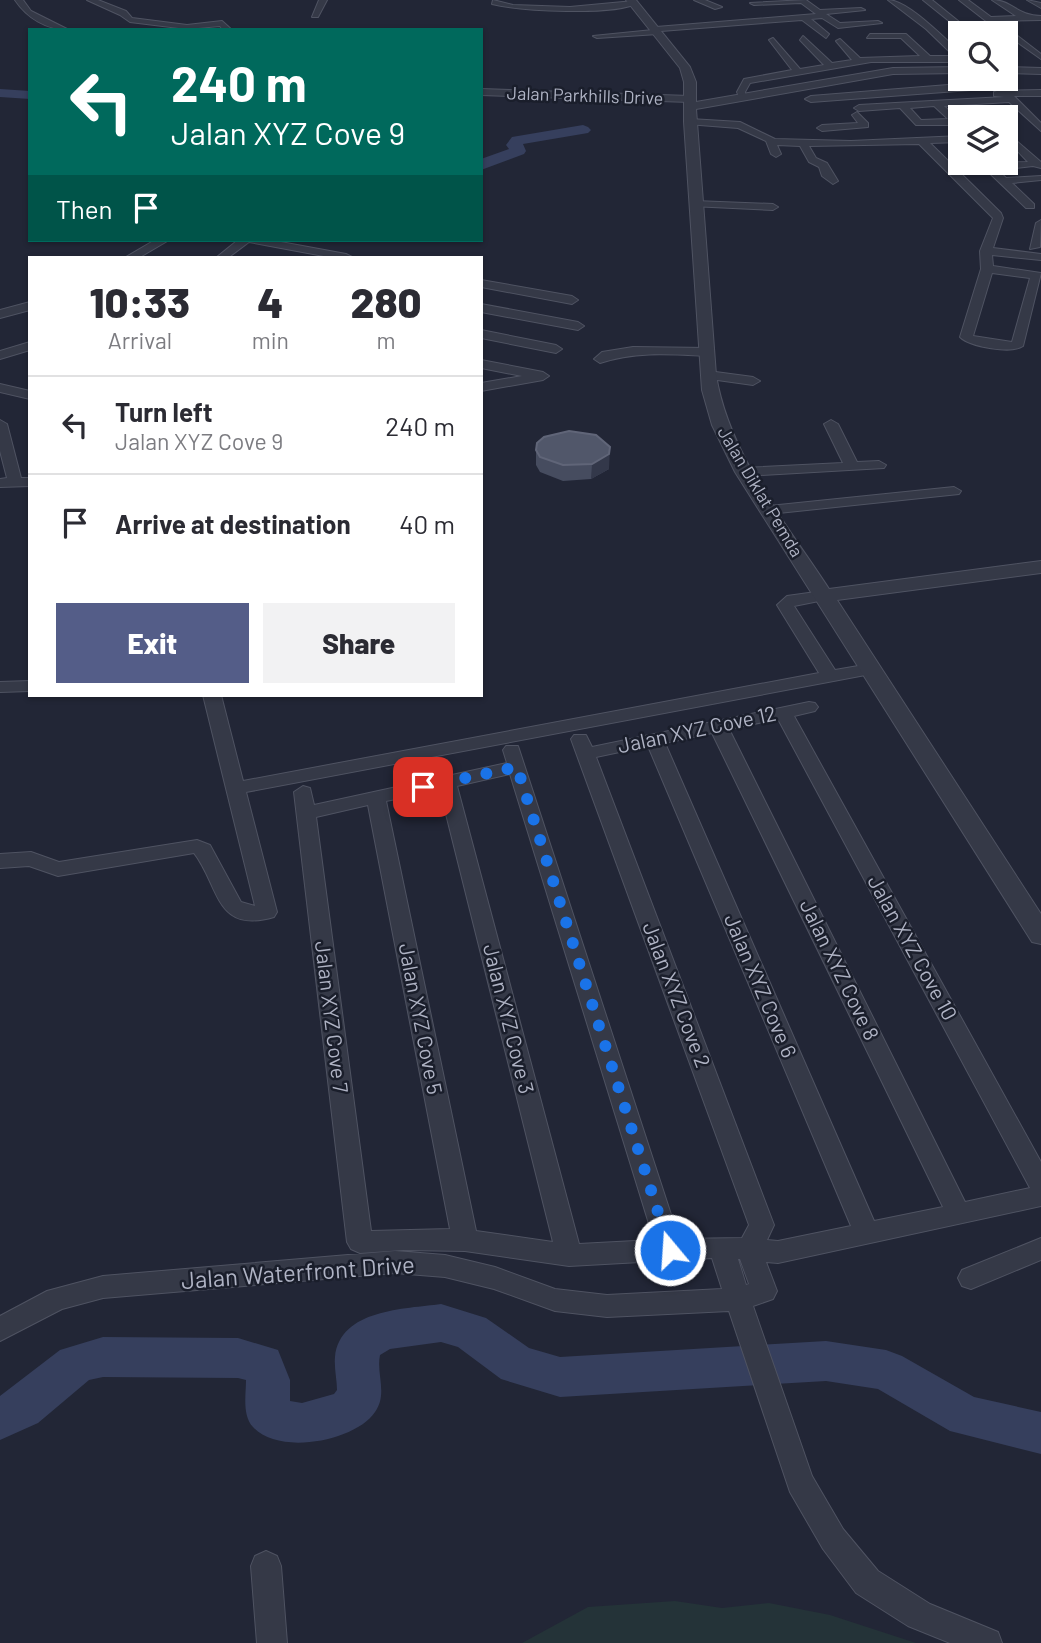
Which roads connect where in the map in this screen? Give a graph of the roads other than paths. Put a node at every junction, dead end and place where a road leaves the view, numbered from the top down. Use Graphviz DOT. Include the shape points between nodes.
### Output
graph roads {
  1 [pos="19,0"];
  2 [pos="91,0"];
  3 [pos="323,0"];
  4 [pos="497,0"];
  5 [pos="698,0"];
  6 [pos="801,0"];
  7 [pos="892,0"];
  8 [pos="927,0"];
  9 [pos="963,0"];
  10 [pos="996,0"];
  11 [pos="1031,0"];
  12 [pos="754,3"];
  13 [pos="1040,3"];
  14 [pos="718,7"];
  15 [pos="861,10"];
  16 [pos="600,13"];
  17 [pos="643,13"];
  18 [pos="820,14"];
  19 [pos="314,15"];
  20 [pos="803,17"];
  21 [pos="1025,18"];
  22 [pos="1041,18"];
  23 [pos="776,19"];
  24 [pos="954,21"];
  25 [pos="878,23"];
  26 [pos="785,27"];
  27 [pos="1041,27"];
  28 [pos="61,28"];
  29 [pos="188,28"];
  30 [pos="226,28"];
  31 [pos="606,28"];
  32 [pos="597,36"];
  33 [pos="826,36"];
  34 [pos="803,38"];
  35 [pos="773,40"];
  36 [pos="840,41"];
  37 [pos="878,44"];
  38 [pos="948,46"];
  39 [pos="885,51"];
  40 [pos="1023,57"];
  41 [pos="1041,57"];
  42 [pos="948,58"];
  43 [pos="892,59"];
  44 [pos="928,59"];
  45 [pos="858,61"];
  46 [pos="830,66"];
  47 [pos="948,70"];
  48 [pos="798,72"];
  49 [pos="1039,80"];
  50 [pos="1018,82"];
  51 [pos="1018,82"];
  52 [pos="948,88"];
  53 [pos="989,91"];
  54 [pos="1007,91"];
  55 [pos="483,92"];
  56 [pos="743,97"];
  57 [pos="727,100"];
  58 [pos="973,101"];
  59 [pos="936,103"];
  60 [pos="902,105"];
  61 [pos="978,105"];
  62 [pos="690,110"];
  63 [pos="1041,128"];
  64 [pos="1022,138"];
  65 [pos="948,139"];
  66 [pos="921,140"];
  67 [pos="772,142"];
  68 [pos="803,143"];
  69 [pos="831,143"];
  70 [pos="776,154"];
  71 [pos="1018,165"];
  72 [pos="1028,165"];
  73 [pos="1041,165"];
  74 [pos="997,175"];
  75 [pos="1037,178"];
  76 [pos="833,181"];
  77 [pos="1003,181"];
  78 [pos="695,204"];
  79 [pos="773,206"];
  80 [pos="1016,206"];
  81 [pos="1035,206"];
  82 [pos="990,207"];
  83 [pos="1003,207"];
  84 [pos="1041,223"];
  85 [pos="159,242"];
  86 [pos="264,242"];
  87 [pos="242,244"];
  88 [pos="1038,246"];
  89 [pos="986,251"];
  90 [pos="134,256"];
  91 [pos="224,256"];
  92 [pos="341,256"];
  93 [pos="986,269"];
  94 [pos="1039,275"];
  95 [pos="483,283"];
  96 [pos="572,301"];
  97 [pos="28,307"];
  98 [pos="483,308"];
  99 [pos="0,314"];
  100 [pos="578,326"];
  101 [pos="483,334"];
  102 [pos="531,344"];
  103 [pos="28,347"];
  104 [pos="556,349"];
  105 [pos="708,352"];
  106 [pos="0,355"];
  107 [pos="600,359"];
  108 [pos="28,362"];
  109 [pos="483,364"];
  110 [pos="708,375"];
  111 [pos="548,380"];
  112 [pos="753,381"];
  113 [pos="483,387"];
  114 [pos="0,388"];
  115 [pos="28,395"];
  116 [pos="0,424"];
  117 [pos="831,424"];
  118 [pos="879,465"];
  119 [pos="852,466"];
  120 [pos="744,472"];
  121 [pos="15,482"];
  122 [pos="954,491"];
  123 [pos="769,510"];
  124 [pos="1041,567"];
  125 [pos="824,596"];
  126 [pos="870,669"];
  127 [pos="830,676"];
  128 [pos="28,686"];
  129 [pos="0,687"];
  130 [pos="213,697"];
  131 [pos="809,707"];
  132 [pos="783,712"];
  133 [pos="718,726"];
  134 [pos="654,739"];
  135 [pos="583,746"];
  136 [pos="447,782"];
  137 [pos="236,788"];
  138 [pos="376,797"];
  139 [pos="0,861"];
  140 [pos="1041,935"];
  141 [pos="1041,1185"];
  142 [pos="1041,1196"];
  143 [pos="959,1214"];
  144 [pos="867,1233"];
  145 [pos="465,1240"];
  146 [pos="721,1247"];
  147 [pos="1041,1249"];
  148 [pos="670,1250"];
  149 [pos="749,1250"];
  150 [pos="569,1255"];
  151 [pos="971,1278"];
  152 [pos="738,1299"];
  153 [pos="0,1329"];
  154 [pos="266,1566"];
  155 [pos="272,1643"];
  156 [pos="987,1643"];
  1 -- 28 [label="street" via="28,13"];
  2 -- 29 [label="street" via="128,19"];
  3 -- 19 [label="street"];
  4 -- 17 [label="street" via="513,7"];
  5 -- 14 [label="street"];
  6 -- 12 [label="street"];
  6 -- 18 [label="street"];
  7 -- 38 [label="street"];
  8 -- 24 [label="street"];
  9 -- 21 [label="street" via="989,19"];
  10 -- 21 [label="street"];
  11 -- 13 [label="street"];
  15 -- 18 [label="street"];
  16 -- 17 [label="street"];
  17 -- 23 [label="street"];
  17 -- 31 [label="street"];
  17 -- 32 [label="street"];
  17 -- 62 [label="street, Jalan Diklat Pemda" via="685,67"];
  18 -- 20 [label="street"];
  18 -- 25 [label="street" via="838,26"];
  20 -- 23 [label="street"];
  20 -- 33 [label="street"];
  21 -- 22 [label="street"];
  23 -- 26 [label="street"];
  27 -- 41 [label="street" via="999,25"];
  29 -- 30 [label="street" via="222,23"];
  34 -- 46 [label="street"];
  35 -- 48 [label="street"];
  36 -- 45 [label="street"];
  37 -- 44 [label="street" via="870,36 903,36"];
  39 -- 43 [label="street"];
  40 -- 41 [label="street"];
  42 -- 44 [label="street"];
  43 -- 44 [label="street"];
  43 -- 45 [label="street"];
  45 -- 46 [label="street"];
  46 -- 48 [label="street"];
  47 -- 56 [label="street" via="893,71"];
  48 -- 56 [label="street" via="766,78 758,66 741,92"];
  49 -- 50 [label="street"];
  49 -- 51 [label="street"];
  52 -- 57 [label="street" via="750,103"];
  53 -- 58 [label="street"];
  54 -- 63 [label="street"];
  55 -- 62 [label="street, Jalan Parkhills Drive"];
  56 -- 57 [label="street"];
  57 -- 62 [label="street"];
  58 -- 59 [label="street"];
  58 -- 61 [label="street"];
  59 -- 60 [label="street"];
  59 -- 60 [label="street" via="956,122 919,124"];
  60 -- 69 [label="street" via="858,112 865,125 818,126 831,137"];
  62 -- 67 [label="street, Jalan Parkhills Drive" via="755,130"];
  62 -- 78 [label="street, Jalan Diklat Pemda"];
  64 -- 73 [label="street" via="1034,163"];
  65 -- 66 [label="street"];
  66 -- 69 [label="street"];
  66 -- 82 [label="street"];
  67 -- 68 [label="street"];
  67 -- 70 [label="street"];
  68 -- 69 [label="street"];
  68 -- 76 [label="street" via="811,160 823,165"];
  71 -- 72 [label="street"];
  74 -- 77 [label="street"];
  75 -- 77 [label="street"];
  77 -- 81 [label="street"];
  78 -- 79 [label="street"];
  78 -- 105 [label="street, Jalan Diklat Pemda"];
  80 -- 81 [label="street"];
  82 -- 83 [label="street"];
  82 -- 89 [label="street" via="998,218"];
  84 -- 88 [label="street"];
  85 -- 90 [label="street"];
  86 -- 92 [label="street"];
  87 -- 91 [label="street"];
  88 -- 89 [label="street"];
  89 -- 93 [label="street"];
  93 -- 94 [label="street"];
  93 -- 94 [label="street" via="966,337 1009,346 1019,343"];
  95 -- 96 [label="street"];
  97 -- 99 [label="street"];
  98 -- 100 [label="street"];
  101 -- 102 [label="street"];
  102 -- 104 [label="street"];
  102 -- 111 [label="street" via="536,370"];
  103 -- 106 [label="street"];
  105 -- 107 [label="street" via="627,352"];
  105 -- 110 [label="street, Jalan Diklat Pemda"];
  106 -- 108 [label="street"];
  109 -- 111 [label="street"];
  110 -- 112 [label="street"];
  110 -- 120 [label="street, Jalan Diklat Pemda" via="712,407"];
  111 -- 113 [label="street"];
  114 -- 115 [label="street"];
  116 -- 121 [label="street"];
  117 -- 119 [label="street"];
  118 -- 119 [label="street"];
  119 -- 120 [label="street"];
  120 -- 123 [label="street, Jalan Diklat Pemda"];
  122 -- 123 [label="street"];
  123 -- 125 [label="street, Jalan Diklat Pemda"];
  124 -- 125 [label="street"];
  125 -- 126 [label="street, Jalan Diklat Pemda"];
  125 -- 127 [label="street" via="793,599 785,606"];
  126 -- 127 [label="street"];
  126 -- 140 [label="street, Jalan Diklat Pemda"];
  127 -- 137 [label="street"];
  128 -- 129 [label="street"];
  130 -- 137 [label="street"];
  131 -- 132 [label="street, Jalan XYZ Cove 12"];
  132 -- 133 [label="street, Jalan XYZ Cove 12"];
  132 -- 141 [label="street, Jalan XYZ Cove 10"];
  133 -- 134 [label="street, Jalan XYZ Cove 12"];
  133 -- 143 [label="street, Jalan XYZ Cove 8"];
  134 -- 135 [label="street, Jalan XYZ Cove 12"];
  134 -- 144 [label="street, Jalan XYZ Cove 6"];
  135 -- 149 [label="street, Jalan XYZ Cove 2" via="762,1225"];
  136 -- 138 [label="street"];
  136 -- 148 [label="street" via="514,759"];
  136 -- 150 [label="street, Jalan XYZ Cove 3"];
  137 -- 139 [label="street" via="267,912 248,914 233,907 197,846 58,869 31,859"];
  138 -- 145 [label="street, Jalan XYZ Cove 5"];
  138 -- 145 [label="street, Jalan XYZ Cove 7" via="304,802 360,1241"];
  142 -- 143 [label="street"];
  143 -- 144 [label="street"];
  144 -- 149 [label="street" via="778,1252"];
  145 -- 150 [label="street"];
  146 -- 148 [label="street"];
  146 -- 149 [label="street"];
  146 -- 152 [label="street"];
  147 -- 151 [label="street"];
  148 -- 150 [label="street"];
  149 -- 152 [label="street" via="764,1291"];
  152 -- 153 [label="street, Jalan Waterfront Drive" via="607,1306 555,1300 445,1266 395,1262 103,1287 56,1299"];
  152 -- 156 [label="street" via="800,1482 833,1539 867,1582 919,1615"];
  154 -- 155 [label="street"];
}
